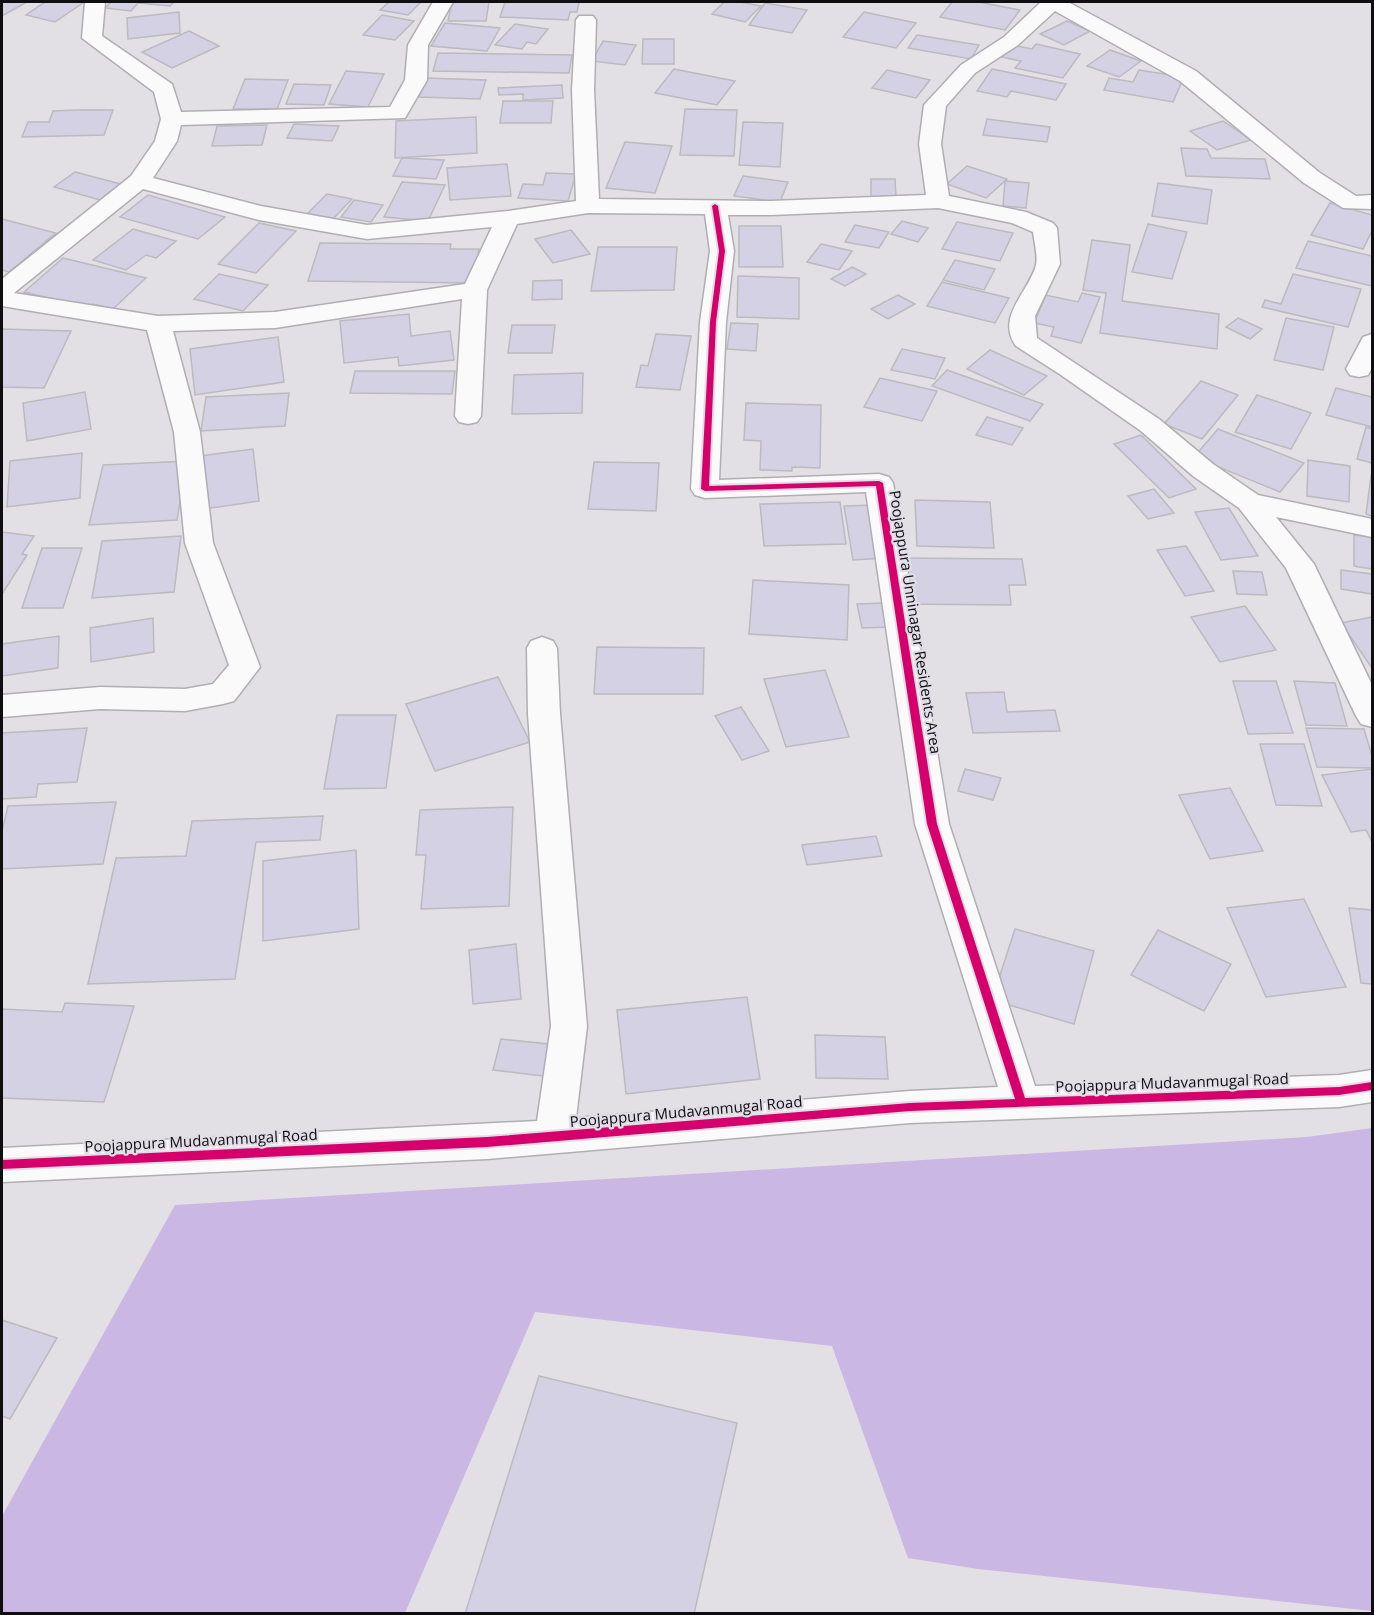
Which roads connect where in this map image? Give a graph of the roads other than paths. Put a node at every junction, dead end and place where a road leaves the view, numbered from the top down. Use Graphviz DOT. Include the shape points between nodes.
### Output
graph roads {
  1 [pos="95,2"];
  2 [pos="443,2"];
  3 [pos="1053,2"];
  4 [pos="586,20"];
  5 [pos="172,119"];
  6 [pos="139,181"];
  7 [pos="938,201"];
  8 [pos="1372,202"];
  9 [pos="588,206"];
  10 [pos="715,206"];
  11 [pos="508,218"];
  12 [pos="475,290"];
  13 [pos="2,291"];
  14 [pos="2,298"];
  15 [pos="158,324"];
  16 [pos="1372,342"];
  17 [pos="1359,369"];
  18 [pos="468,416"];
  19 [pos="1249,502"];
  20 [pos="1372,528"];
  21 [pos="542,648"];
  22 [pos="2,706"];
  23 [pos="1372,716"];
  24 [pos="1372,1086"];
  25 [pos="1021,1102"];
  26 [pos="554,1137"];
  27 [pos="2,1165"];
  1 -- 5 [label="street" via="92,38 164,89"];
  2 -- 5 [label="street" via="418,45 416,80 397,113"];
  3 -- 7 [label="street" via="1011,41 968,69 935,105 930,144"];
  3 -- 8 [label="street" via="1188,76 1322,184 1351,202"];
  4 -- 9 [label="street" via="583,90"];
  5 -- 6 [label="street" via="166,141"];
  6 -- 11 [label="street" via="260,213 367,232"];
  6 -- 13 [label="street"];
  7 -- 10 [label="street" via="771,208"];
  7 -- 19 [label="street" via="1018,217 1045,228 1048,264 1022,316 1025,341 1150,425"];
  9 -- 10 [label="street"];
  9 -- 11 [label="street"];
  10 -- 25 [label="street, Poojappura Unninagar Residents Area" via="722,251 713,322 705,489 879,483 932,824"];
  11 -- 12 [label="street"];
  12 -- 15 [label="street" via="275,320"];
  12 -- 18 [label="street"];
  14 -- 15 [label="street"];
  15 -- 22 [label="street" via="187,432 199,543 245,667 223,693 185,700 100,698"];
  16 -- 17 [label="street"];
  19 -- 20 [label="street"];
  19 -- 23 [label="street" via="1299,564"];
  21 -- 26 [label="street" via="569,1026"];
  24 -- 25 [label="street, Poojappura Mudavanmugal Road" via="1339,1091"];
  25 -- 26 [label="street, Poojappura Mudavanmugal Road" via="910,1107"];
  26 -- 27 [label="street, Poojappura Mudavanmugal Road"];
}
